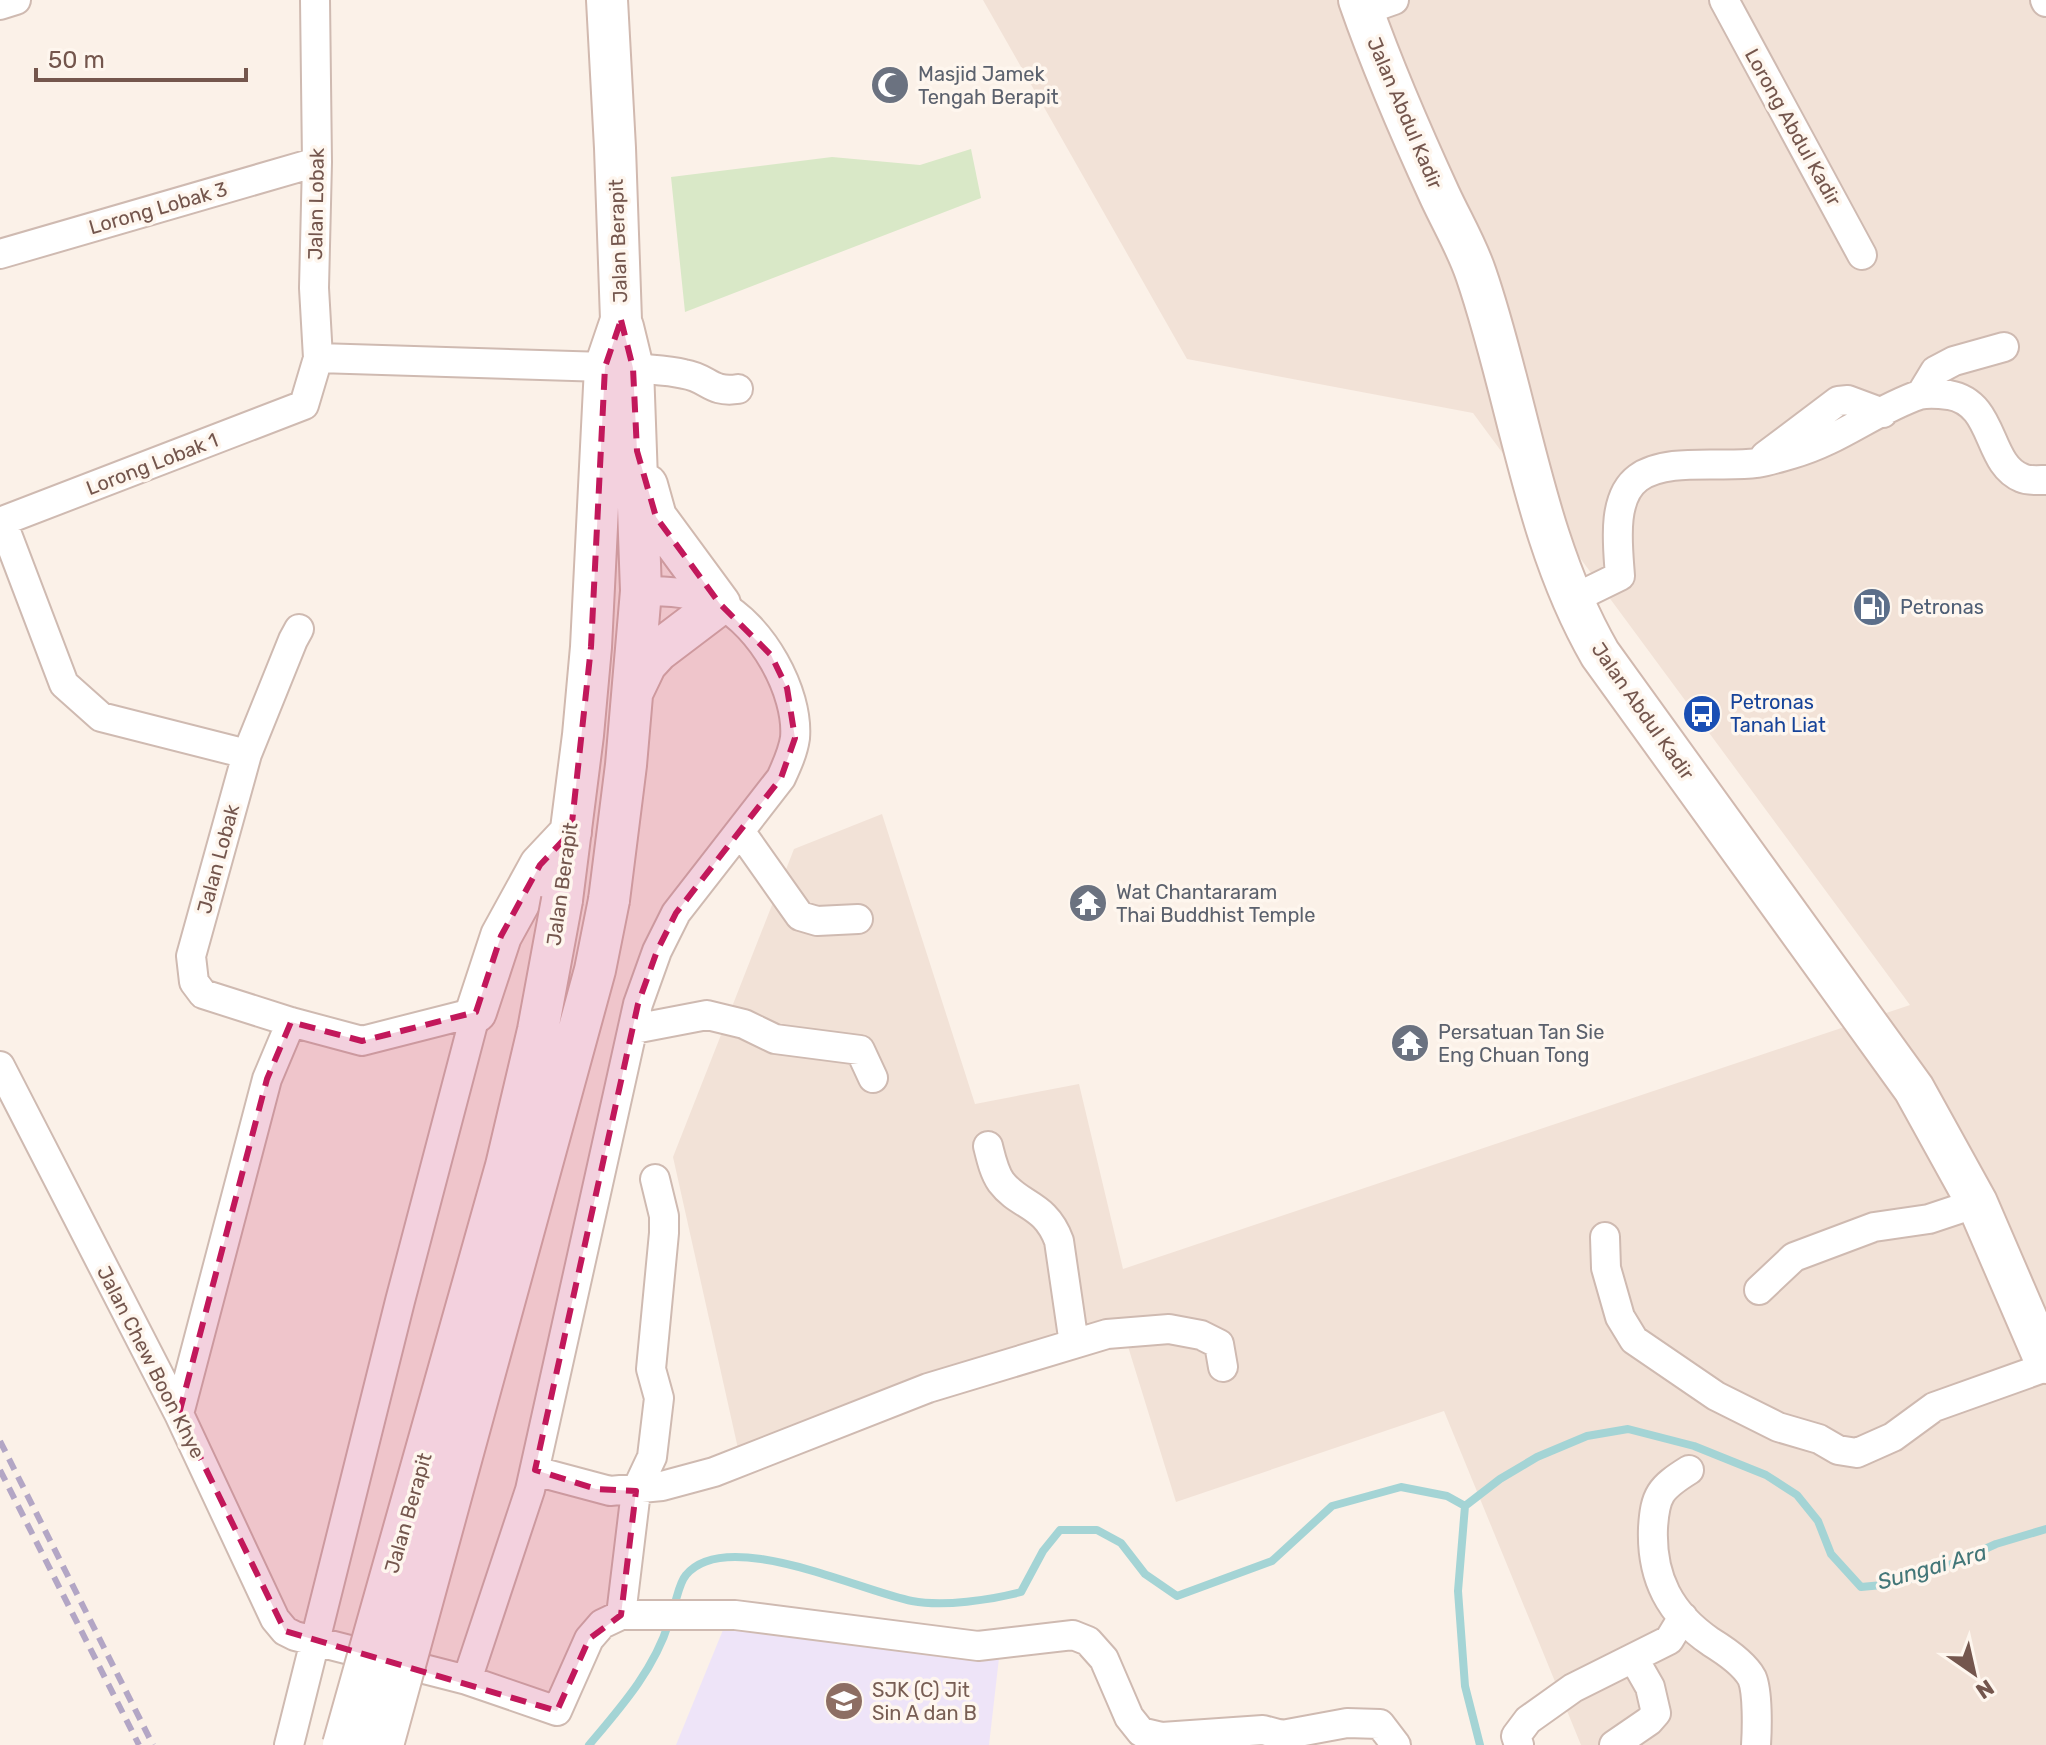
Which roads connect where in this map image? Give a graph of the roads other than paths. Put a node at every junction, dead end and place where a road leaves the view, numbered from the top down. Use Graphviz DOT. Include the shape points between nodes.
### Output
graph roads {
  1 [pos="16,0"];
  2 [pos="315,0"];
  3 [pos="607,0"];
  4 [pos="1724,0"];
  5 [pos="1372,4"];
  6 [pos="0,5"];
  7 [pos="317,162"];
  8 [pos="0,254"];
  9 [pos="1862,255"];
  10 [pos="2004,347"];
  11 [pos="318,358"];
  12 [pos="619,367"];
  13 [pos="738,389"];
  14 [pos="1921,394"];
  15 [pos="304,405"];
  16 [pos="637,451"];
  17 [pos="2046,480"];
  18 [pos="1,522"];
  19 [pos="641,591"];
  20 [pos="1571,600"];
  21 [pos="720,604"];
  22 [pos="299,629"];
  23 [pos="591,647"];
  24 [pos="633,690"];
  25 [pos="247,754"];
  26 [pos="740,831"];
  27 [pos="571,832"];
  28 [pos="858,919"];
  29 [pos="476,1012"];
  30 [pos="291,1022"];
  31 [pos="634,1029"];
  32 [pos="0,1066"];
  33 [pos="873,1078"];
  34 [pos="988,1146"];
  35 [pos="655,1179"];
  36 [pos="1977,1203"];
  37 [pos="1605,1237"];
  38 [pos="1759,1290"];
  39 [pos="1074,1344"];
  40 [pos="2046,1365"];
  41 [pos="1223,1367"];
  42 [pos="179,1414"];
  43 [pos="1689,1470"];
  44 [pos="535,1471"];
  45 [pos="636,1491"];
  46 [pos="621,1615"];
  47 [pos="1683,1617"];
  48 [pos="316,1639"];
  49 [pos="1634,1659"];
  50 [pos="467,1680"];
  51 [pos="1286,1740"];
  52 [pos="289,1745"];
  53 [pos="343,1745"];
  54 [pos="383,1745"];
  55 [pos="1396,1745"];
  56 [pos="1519,1745"];
  57 [pos="1614,1745"];
  58 [pos="1756,1745"];
  1 -- 6 [label="street"];
  2 -- 7 [label="street, Jalan Lobak"];
  3 -- 12 [label="main road, Jalan Berapit"];
  4 -- 9 [label="street, Lorong Abdul Kadir"];
  5 -- 20 [label="main road, Jalan Abdul Kadir" via="1440,196 1476,273"];
  7 -- 8 [label="street, Lorong Lobak 3"];
  7 -- 11 [label="street, Jalan Lobak"];
  10 -- 14 [label="street" via="1935,371"];
  11 -- 12 [label="street"];
  11 -- 15 [label="street, Jalan Lobak"];
  12 -- 13 [label="street" via="697,377 717,390"];
  12 -- 16 [label="main road"];
  12 -- 23 [label="main road, Jalan Berapit"];
  14 -- 17 [label="street" via="1966,400 1978,411 2008,469 2022,478"];
  14 -- 20 [label="street" via="1883,413 1838,401 1757,463 1651,470 1635,480 1622,500 1620,576"];
  15 -- 18 [label="street, Lorong Lobak 1"];
  16 -- 19 [label="main road"];
  16 -- 21 [label="main road" via="656,517"];
  18 -- 25 [label="street" via="64,684 78,699 101,717"];
  19 -- 21 [label="street" via="675,591"];
  19 -- 23 [label="main road" via="616,607"];
  19 -- 24 [label="main road"];
  20 -- 36 [label="main road, Jalan Abdul Kadir" via="1600,654 1914,1089"];
  21 -- 24 [label="main road" via="658,651"];
  21 -- 26 [label="street" via="771,655 794,713 795,738 781,778"];
  22 -- 25 [label="street, Jalan Lobak"];
  23 -- 27 [label="main road, Jalan Berapit"];
  24 -- 54 [label="main road, bridge" via="609,900 595,970"];
  25 -- 30 [label="street, Jalan Lobak" via="191,956 194,982 203,994"];
  26 -- 28 [label="street" via="800,916 817,921"];
  26 -- 31 [label="street" via="676,913 657,951"];
  27 -- 29 [label="main road" via="540,865 501,936"];
  27 -- 53 [label="main road, Jalan Berapit, bridge" via="538,1030 506,1166"];
  29 -- 30 [label="street" via="362,1041"];
  29 -- 48 [label="street"];
  30 -- 42 [label="street" via="267,1079"];
  31 -- 33 [label="street" via="707,1015 775,1039 860,1050"];
  31 -- 44 [label="street"];
  32 -- 42 [label="street, Jalan Chew Boon Khye"];
  34 -- 39 [label="street" via="1003,1185 1053,1225"];
  35 -- 45 [label="street" via="664,1216 651,1369 659,1398 652,1457"];
  36 -- 38 [label="street" via="1929,1219 1874,1227 1794,1257"];
  36 -- 40 [label="main road, Jalan Abdul Kadir"];
  37 -- 40 [label="street" via="1606,1268 1620,1317 1634,1340 1716,1396 1838,1450 1857,1453 1893,1437 1934,1407"];
  39 -- 41 [label="street" via="1107,1334 1169,1329 1219,1344"];
  39 -- 45 [label="street" via="928,1388 714,1472"];
  42 -- 48 [label="street, Jalan Chew Boon Khye" via="275,1619 295,1636"];
  43 -- 47 [label="street" via="1668,1483 1655,1504 1652,1556 1667,1598"];
  44 -- 45 [label="street" via="596,1489"];
  44 -- 50 [label="street"];
  45 -- 46 [label="street"];
  46 -- 50 [label="street, Jalan Chew Boon Khye" via="602,1624 589,1639 557,1711"];
  46 -- 51 [label="street" via="735,1615 978,1646 1073,1635 1088,1641 1104,1659 1141,1732 1162,1737 1263,1730"];
  47 -- 49 [label="street" via="1669,1640"];
  47 -- 58 [label="street" via="1752,1678"];
  48 -- 50 [label="street, Jalan Chew Boon Khye"];
  48 -- 52 [label="street"];
  49 -- 56 [label="street" via="1573,1688 1528,1720 1516,1736"];
  49 -- 57 [label="street" via="1650,1687 1656,1713"];
  51 -- 55 [label="street" via="1347,1723 1380,1724"];
}
